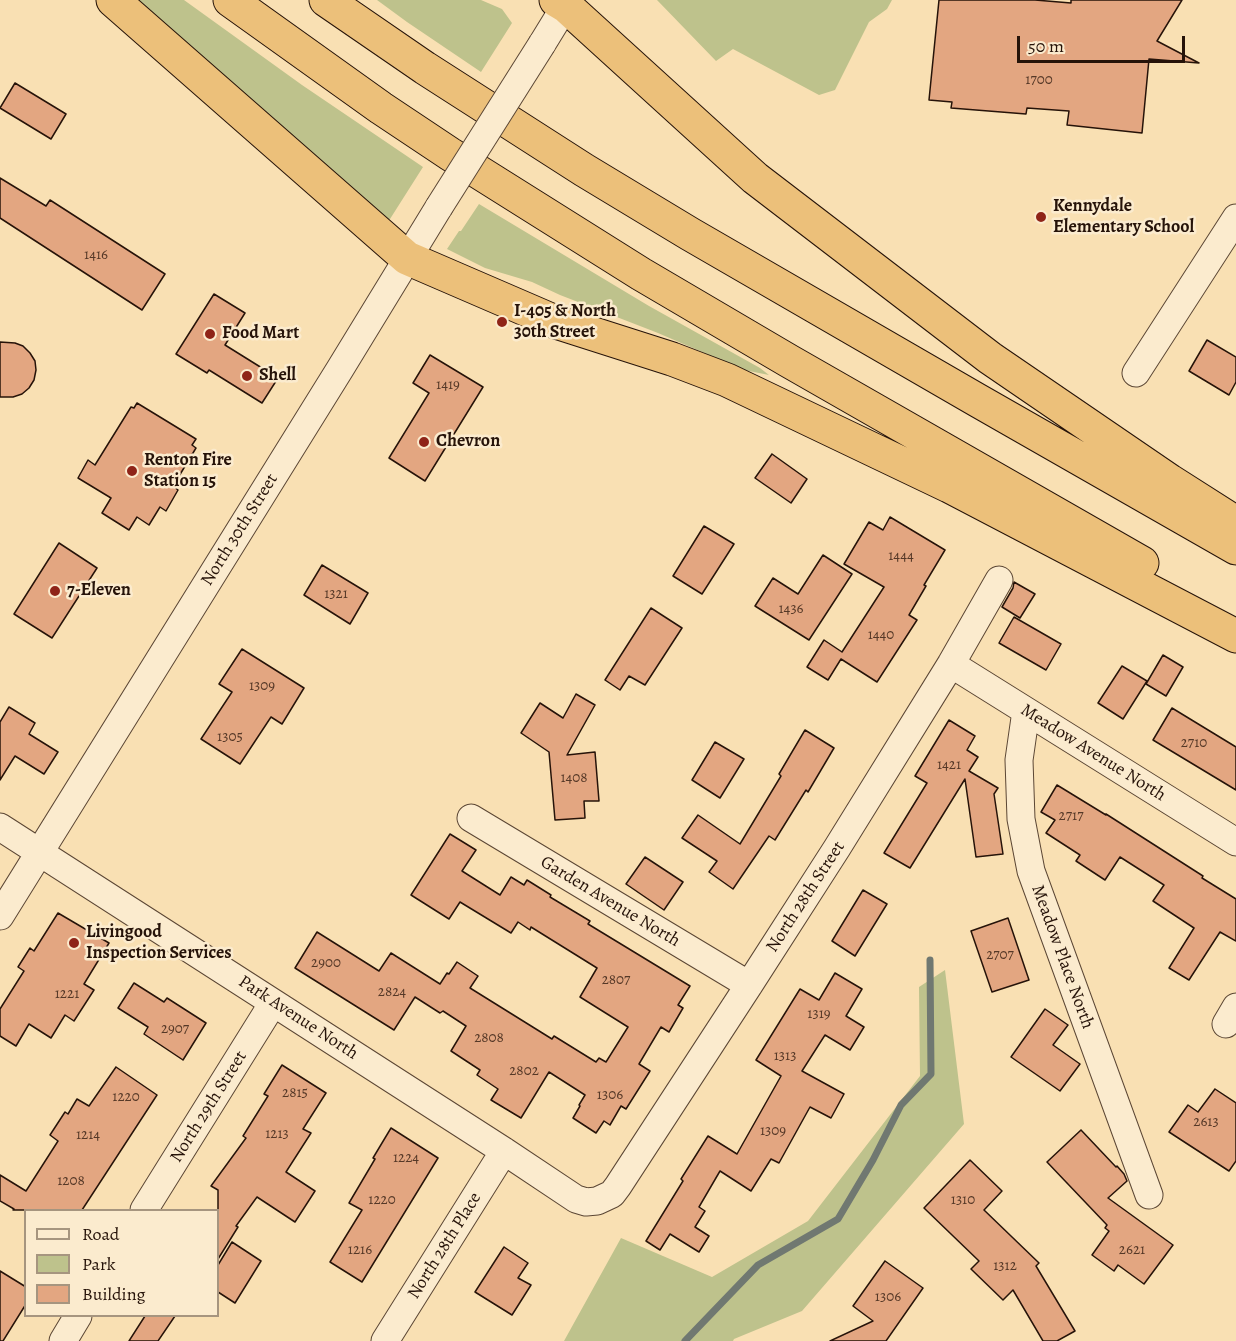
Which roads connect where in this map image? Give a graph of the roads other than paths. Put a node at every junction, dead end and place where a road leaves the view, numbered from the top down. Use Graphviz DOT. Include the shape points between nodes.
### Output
graph roads {
  1 [pos="113,0"];
  2 [pos="231,0"];
  3 [pos="326,0"];
  4 [pos="564,2"];
  5 [pos="1236,218"];
  6 [pos="407,258"];
  7 [pos="1136,373"];
  8 [pos="1236,524"];
  9 [pos="1236,548"];
  10 [pos="999,580"];
  11 [pos="1236,617"];
  12 [pos="1236,636"];
  13 [pos="951,664"];
  14 [pos="1026,711"];
  15 [pos="471,818"];
  16 [pos="0,827"];
  17 [pos="1236,842"];
  18 [pos="40,853"];
  19 [pos="0,916"];
  20 [pos="749,985"];
  21 [pos="273,1003"];
  22 [pos="504,1151"];
  23 [pos="1149,1195"];
  24 [pos="597,1201"];
  25 [pos="145,1209"];
  26 [pos="77,1317"];
  27 [pos="63,1341"];
  28 [pos="385,1341"];
  1 -- 6 [label="highway"];
  2 -- 11 [label="highway" via="381,108 641,274"];
  3 -- 9 [label="highway" via="584,170"];
  4 -- 6 [label="street, North 30th Street, bridge" via="542,44"];
  4 -- 8 [label="highway" via="755,178 990,358"];
  5 -- 7 [label="street"];
  6 -- 12 [label="highway" via="553,321 694,366 733,383 949,486"];
  6 -- 18 [label="street, North 30th Street"];
  10 -- 13 [label="street, North 28th Street"];
  13 -- 14 [label="street, Meadow Avenue North"];
  13 -- 20 [label="street, North 28th Street"];
  14 -- 17 [label="street, Meadow Avenue North"];
  14 -- 23 [label="street, Meadow Place North" via="1019,760 1021,819 1031,871"];
  15 -- 20 [label="street, Garden Avenue North"];
  16 -- 18 [label="street, Park Avenue North"];
  18 -- 19 [label="street, North 30th Street"];
  18 -- 21 [label="street, Park Avenue North"];
  20 -- 24 [label="street, North 28th Street" via="618,1186 612,1194"];
  21 -- 22 [label="street, Park Avenue North"];
  21 -- 25 [label="street, North 29th Street"];
  22 -- 24 [label="street, Park Avenue North" via="576,1198"];
  22 -- 28 [label="street, North 28th Place"];
  26 -- 27 [label="street"];
}
